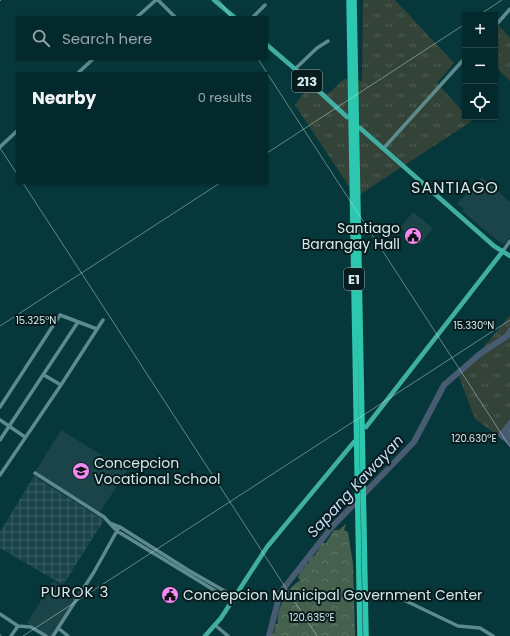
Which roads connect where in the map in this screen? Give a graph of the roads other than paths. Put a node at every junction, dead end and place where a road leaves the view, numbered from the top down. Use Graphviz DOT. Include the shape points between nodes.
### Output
graph roads {
  1 [pos="157,0"];
  2 [pos="214,0"];
  3 [pos="349,0"];
  4 [pos="354,0"];
  5 [pos="265,5"];
  6 [pos="510,9"];
  7 [pos="138,16"];
  8 [pos="174,16"];
  9 [pos="233,16"];
  10 [pos="254,16"];
  11 [pos="498,23"];
  12 [pos="328,41"];
  13 [pos="268,47"];
  14 [pos="92,60"];
  15 [pos="462,61"];
  16 [pos="295,69"];
  17 [pos="79,72"];
  18 [pos="349,114"];
  19 [pos="360,128"];
  20 [pos="16,132"];
  21 [pos="0,147"];
  22 [pos="383,149"];
  23 [pos="510,241"];
  24 [pos="503,251"];
  25 [pos="510,256"];
  26 [pos="103,320"];
  27 [pos="78,322"];
  28 [pos="97,329"];
  29 [pos="44,375"];
  30 [pos="60,386"];
  31 [pos="0,407"];
  32 [pos="0,420"];
  33 [pos="364,425"];
  34 [pos="9,426"];
  35 [pos="25,437"];
  36 [pos="0,440"];
  37 [pos="355,444"];
  38 [pos="35,473"];
  39 [pos="0,475"];
  40 [pos="109,522"];
  41 [pos="120,527"];
  42 [pos="117,531"];
  43 [pos="233,599"];
  44 [pos="406,601"];
  45 [pos="1,615"];
  46 [pos="0,620"];
  47 [pos="215,625"];
  48 [pos="18,626"];
  49 [pos="58,628"];
  50 [pos="11,636"];
  51 [pos="46,636"];
  52 [pos="53,636"];
  53 [pos="68,636"];
  54 [pos="205,636"];
  55 [pos="228,636"];
  56 [pos="360,636"];
  57 [pos="366,636"];
  58 [pos="493,636"];
  1 -- 7 [label="street"];
  1 -- 8 [label="street"];
  2 -- 9 [label="main road"];
  3 -- 18 [label="highway, E1"];
  4 -- 33 [label="highway, E1"];
  5 -- 10 [label="street"];
  6 -- 11 [label="street"];
  12 -- 16 [label="street"];
  13 -- 16 [label="main road, 213"];
  14 -- 17 [label="street"];
  15 -- 22 [label="street"];
  16 -- 18 [label="main road, 213"];
  18 -- 37 [label="highway, E1"];
  19 -- 22 [label="main road"];
  20 -- 21 [label="street"];
  22 -- 24 [label="main road" via="494,246"];
  23 -- 24 [label="street"];
  24 -- 25 [label="main road"];
  24 -- 33 [label="main road"];
  26 -- 28 [label="street"];
  27 -- 28 [label="street"];
  27 -- 29 [label="street"];
  27 -- 31 [label="street" via="60,315"];
  28 -- 30 [label="street"];
  29 -- 30 [label="street"];
  29 -- 34 [label="street"];
  30 -- 35 [label="street"];
  32 -- 34 [label="street"];
  33 -- 57 [label="highway, E1" via="362,442"];
  34 -- 35 [label="street"];
  34 -- 36 [label="street"];
  35 -- 39 [label="street"];
  37 -- 43 [label="main road" via="267,547"];
  37 -- 56 [label="highway, E1"];
  38 -- 40 [label="street"];
  40 -- 41 [label="street"];
  40 -- 42 [label="street"];
  41 -- 42 [label="street"];
  41 -- 43 [label="street"];
  42 -- 43 [label="street"];
  42 -- 49 [label="street"];
  43 -- 47 [label="main road"];
  44 -- 58 [label="street" via="458,626 480,628"];
  45 -- 46 [label="street"];
  45 -- 48 [label="street"];
  47 -- 54 [label="main road"];
  47 -- 55 [label="street"];
  48 -- 50 [label="street"];
  48 -- 51 [label="street" via="31,627"];
  49 -- 52 [label="street"];
  49 -- 53 [label="street"];
}
